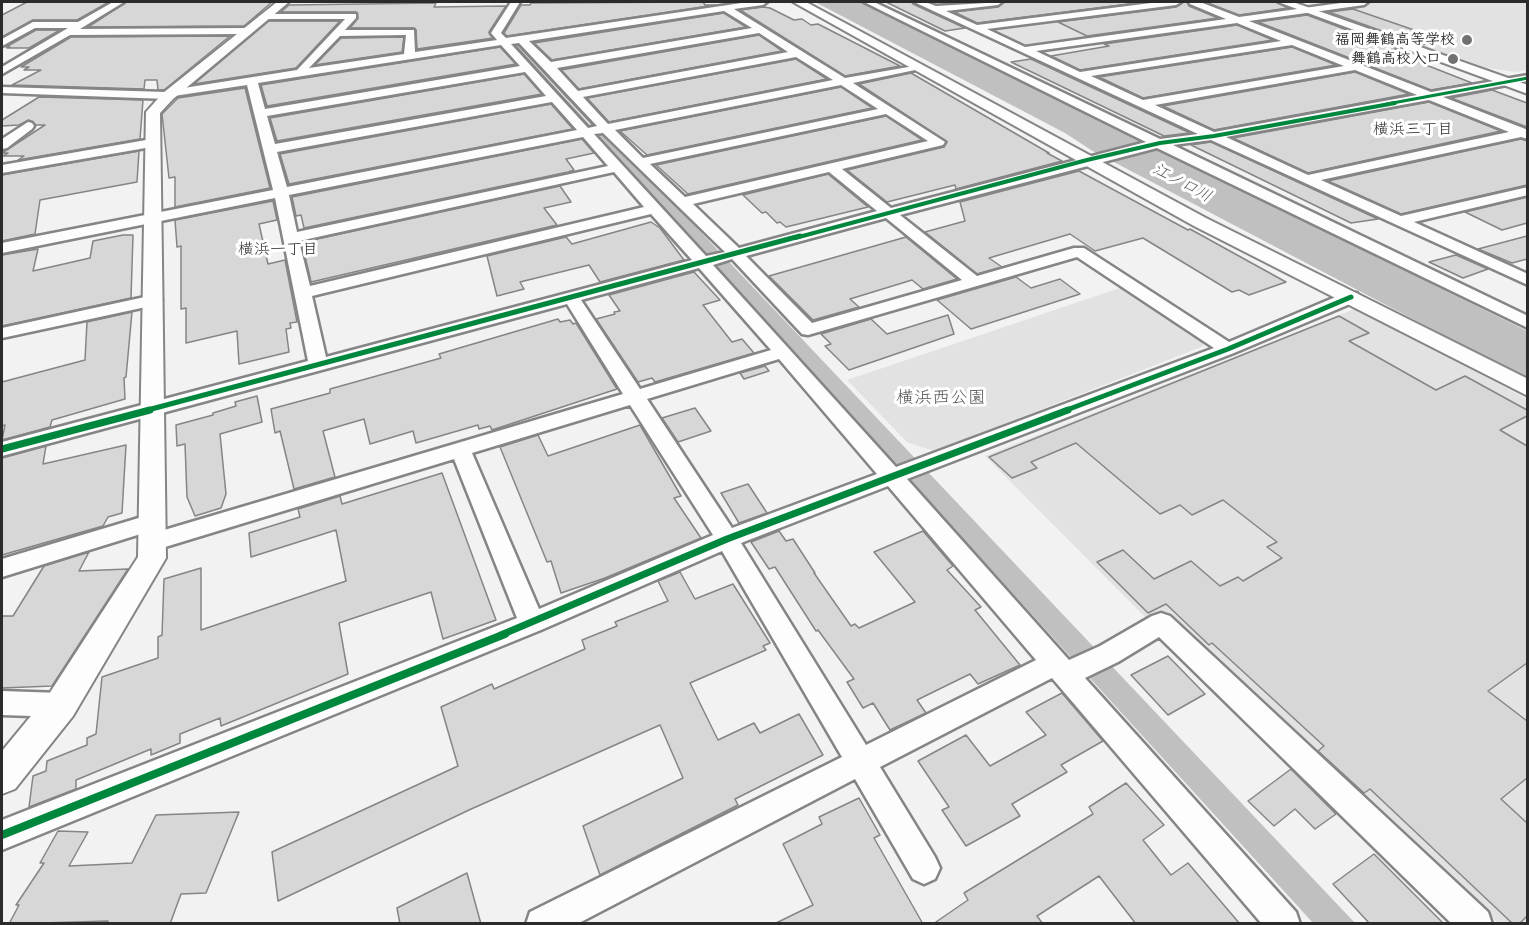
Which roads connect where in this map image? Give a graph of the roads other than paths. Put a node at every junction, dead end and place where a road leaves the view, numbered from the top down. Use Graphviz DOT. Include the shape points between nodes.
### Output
graph roads {
  1 [pos="119,2"];
  2 [pos="283,2"];
  3 [pos="515,2"];
  4 [pos="763,2"];
  5 [pos="799,2"];
  6 [pos="868,2"];
  7 [pos="919,2"];
  8 [pos="998,2"];
  9 [pos="1160,2"];
  10 [pos="1176,2"];
  11 [pos="1193,2"];
  12 [pos="1284,2"];
  13 [pos="1364,2"];
  14 [pos="726,8"];
  15 [pos="936,9"];
  16 [pos="1306,9"];
  17 [pos="263,17"];
  18 [pos="1238,19"];
  19 [pos="78,25"];
  20 [pos="976,28"];
  21 [pos="760,30"];
  22 [pos="247,31"];
  23 [pos="67,32"];
  24 [pos="338,33"];
  25 [pos="521,39"];
  26 [pos="503,42"];
  27 [pos="1292,42"];
  28 [pos="2,43"];
  29 [pos="1023,50"];
  30 [pos="798,53"];
  31 [pos="990,55"];
  32 [pos="410,56"];
  33 [pos="549,66"];
  34 [pos="916,67"];
  35 [pos="1356,67"];
  36 [pos="527,68"];
  37 [pos="2,71"];
  38 [pos="304,72"];
  39 [pos="1078,75"];
  40 [pos="1527,78"];
  41 [pos="252,81"];
  42 [pos="842,81"];
  43 [pos="1505,82"];
  44 [pos="2,90"];
  45 [pos="1527,90"];
  46 [pos="170,94"];
  47 [pos="575,95"];
  48 [pos="1432,97"];
  49 [pos="553,98"];
  50 [pos="1141,104"];
  51 [pos="888,110"];
  52 [pos="261,113"];
  53 [pos="28,126"];
  54 [pos="605,128"];
  55 [pos="583,133"];
  56 [pos="1524,134"];
  57 [pos="1214,136"];
  58 [pos="152,143"];
  59 [pos="1160,143"];
  60 [pos="2,145"];
  61 [pos="270,149"];
  62 [pos="1087,160"];
  63 [pos="641,162"];
  64 [pos="616,168"];
  65 [pos="832,168"];
  66 [pos="2,169"];
  67 [pos="1306,178"];
  68 [pos="1527,191"];
  69 [pos="281,192"];
  70 [pos="684,202"];
  71 [pos="654,209"];
  72 [pos="889,212"];
  73 [pos="152,218"];
  74 [pos="1400,221"];
  75 [pos="291,238"];
  76 [pos="3,249"];
  77 [pos="735,253"];
  78 [pos="702,261"];
  79 [pos="1520,270"];
  80 [pos="974,280"];
  81 [pos="1527,280"];
  82 [pos="303,293"];
  83 [pos="570,296"];
  84 [pos="1351,297"];
  85 [pos="154,300"];
  86 [pos="1527,323"];
  87 [pos="2,333"];
  88 [pos="1228,349"];
  89 [pos="783,352"];
  90 [pos="318,363"];
  91 [pos="1527,389"];
  92 [pos="633,397"];
  93 [pos="153,410"];
  94 [pos="2,449"];
  95 [pos="460,449"];
  96 [pos="894,477"];
  97 [pos="152,532"];
  98 [pos="727,539"];
  99 [pos="2,568"];
  100 [pos="532,622"];
  101 [pos="1062,668"];
  102 [pos="2,703"];
  103 [pos="61,705"];
  104 [pos="861,762"];
  105 [pos="2,777"];
  106 [pos="2,835"];
  107 [pos="924,868"];
  108 [pos="542,924"];
  109 [pos="1284,924"];
  110 [pos="1476,924"];
  1 -- 19 [label="street"];
  2 -- 17 [label="street"];
  3 -- 26 [label="street" via="496,33"];
  4 -- 14 [label="street"];
  5 -- 34 [label="street"];
  6 -- 59 [label="street"];
  7 -- 15 [label="street"];
  8 -- 15 [label="street"];
  9 -- 10 [label="street"];
  9 -- 20 [label="street"];
  11 -- 18 [label="street"];
  12 -- 16 [label="street"];
  13 -- 16 [label="street"];
  14 -- 21 [label="street"];
  14 -- 25 [label="street"];
  15 -- 20 [label="street"];
  16 -- 18 [label="street"];
  16 -- 43 [label="street"];
  17 -- 22 [label="street"];
  17 -- 24 [label="street" via="353,16"];
  18 -- 27 [label="street"];
  18 -- 29 [label="street"];
  19 -- 23 [label="street"];
  19 -- 28 [label="street" via="33,25"];
  20 -- 29 [label="street"];
  21 -- 30 [label="street"];
  21 -- 33 [label="street"];
  22 -- 23 [label="street"];
  22 -- 46 [label="street"];
  23 -- 37 [label="street"];
  24 -- 32 [label="street" via="411,32"];
  24 -- 38 [label="street"];
  25 -- 26 [label="street"];
  25 -- 33 [label="street"];
  26 -- 32 [label="street"];
  26 -- 36 [label="street"];
  27 -- 35 [label="street"];
  27 -- 39 [label="street"];
  29 -- 31 [label="street"];
  29 -- 39 [label="street"];
  30 -- 42 [label="street"];
  30 -- 47 [label="street"];
  32 -- 38 [label="street"];
  33 -- 47 [label="street"];
  34 -- 42 [label="street"];
  34 -- 62 [label="street"];
  35 -- 48 [label="street"];
  35 -- 50 [label="street"];
  36 -- 49 [label="street"];
  36 -- 52 [label="street"];
  38 -- 41 [label="street"];
  39 -- 50 [label="street"];
  40 -- 43 [label="street"];
  41 -- 46 [label="street"];
  41 -- 52 [label="street"];
  42 -- 51 [label="street"];
  42 -- 54 [label="street"];
  43 -- 45 [label="street"];
  43 -- 48 [label="street"];
  44 -- 46 [label="street"];
  46 -- 58 [label="street" via="153,111"];
  47 -- 54 [label="street"];
  48 -- 56 [label="street"];
  48 -- 57 [label="street"];
  49 -- 55 [label="street"];
  49 -- 61 [label="street"];
  50 -- 57 [label="street"];
  51 -- 63 [label="street"];
  51 -- 65 [label="street" via="939,142"];
  52 -- 61 [label="street"];
  53 -- 60 [label="street"];
  54 -- 55 [label="street"];
  54 -- 63 [label="street"];
  55 -- 64 [label="street"];
  55 -- 69 [label="street"];
  56 -- 67 [label="street"];
  57 -- 59 [label="street"];
  57 -- 67 [label="street"];
  58 -- 66 [label="street"];
  58 -- 73 [label="street"];
  59 -- 62 [label="street"];
  59 -- 86 [label="street"];
  61 -- 69 [label="street"];
  62 -- 72 [label="street"];
  62 -- 84 [label="street"];
  63 -- 70 [label="street"];
  64 -- 71 [label="street"];
  64 -- 75 [label="street"];
  65 -- 70 [label="street"];
  65 -- 72 [label="street"];
  67 -- 74 [label="street"];
  68 -- 74 [label="street"];
  69 -- 73 [label="street"];
  69 -- 75 [label="street"];
  70 -- 77 [label="street"];
  71 -- 78 [label="street"];
  71 -- 82 [label="street"];
  72 -- 77 [label="street"];
  72 -- 80 [label="street"];
  73 -- 76 [label="street"];
  73 -- 85 [label="street"];
  74 -- 79 [label="street"];
  75 -- 82 [label="street"];
  77 -- 78 [label="street"];
  77 -- 80 [label="street" via="808,330"];
  78 -- 83 [label="street"];
  78 -- 89 [label="street"];
  79 -- 81 [label="street"];
  80 -- 88 [label="street" via="1078,251"];
  82 -- 90 [label="street"];
  83 -- 90 [label="street"];
  83 -- 92 [label="street"];
  84 -- 88 [label="street"];
  84 -- 91 [label="street"];
  85 -- 87 [label="street"];
  85 -- 93 [label="street"];
  88 -- 96 [label="street"];
  89 -- 92 [label="street"];
  89 -- 96 [label="street"];
  90 -- 93 [label="street"];
  92 -- 95 [label="street"];
  92 -- 98 [label="street"];
  93 -- 94 [label="street"];
  93 -- 97 [label="street"];
  95 -- 97 [label="street"];
  95 -- 100 [label="street"];
  96 -- 98 [label="street"];
  96 -- 101 [label="street"];
  97 -- 99 [label="street"];
  97 -- 103 [label="street" via="152,558"];
  98 -- 100 [label="street"];
  98 -- 104 [label="street"];
  100 -- 106 [label="street"];
  101 -- 104 [label="street"];
  101 -- 109 [label="street"];
  101 -- 110 [label="street" via="1109,654 1161,623"];
  102 -- 103 [label="street"];
  103 -- 105 [label="street"];
  104 -- 107 [label="street"];
  104 -- 108 [label="street"];
}
